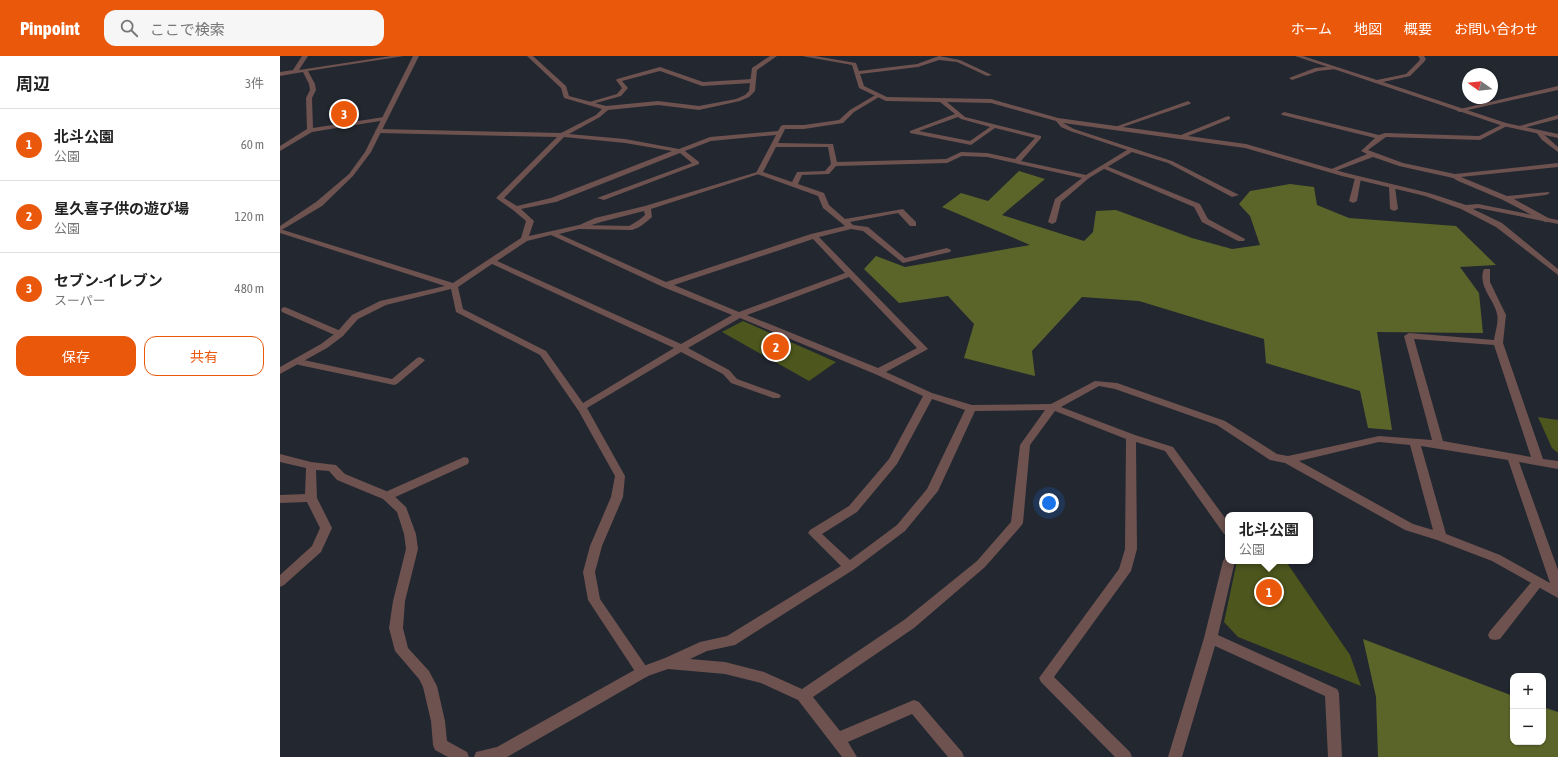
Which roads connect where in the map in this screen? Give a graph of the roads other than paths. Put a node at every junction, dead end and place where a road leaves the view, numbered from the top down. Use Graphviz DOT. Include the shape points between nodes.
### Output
graph roads {
  1 [pos="305,56"];
  2 [pos="401,56"];
  3 [pos="416,56"];
  4 [pos="530,56"];
  5 [pos="774,56"];
  6 [pos="805,56"];
  7 [pos="1298,56"];
  8 [pos="1420,56"];
  9 [pos="1334,68"];
  10 [pos="305,71"];
  11 [pos="295,72"];
  12 [pos="857,73"];
  13 [pos="280,74"];
  14 [pos="989,75"];
  15 [pos="1292,78"];
  16 [pos="752,81"];
  17 [pos="1377,82"];
  18 [pos="1558,88"];
  19 [pos="877,96"];
  20 [pos="942,101"];
  21 [pos="1188,103"];
  22 [pos="589,104"];
  23 [pos="606,108"];
  24 [pos="1459,110"];
  25 [pos="1284,114"];
  26 [pos="958,115"];
  27 [pos="1558,117"];
  28 [pos="1228,118"];
  29 [pos="384,119"];
  30 [pos="1058,120"];
  31 [pos="1505,124"];
  32 [pos="993,127"];
  33 [pos="1118,128"];
  34 [pos="1519,128"];
  35 [pos="310,130"];
  36 [pos="378,131"];
  37 [pos="1539,132"];
  38 [pos="779,133"];
  39 [pos="562,135"];
  40 [pos="1182,136"];
  41 [pos="1558,136"];
  42 [pos="1380,137"];
  43 [pos="776,144"];
  44 [pos="282,147"];
  45 [pos="1556,148"];
  46 [pos="1131,150"];
  47 [pos="681,151"];
  48 [pos="1371,155"];
  49 [pos="1017,161"];
  50 [pos="834,164"];
  51 [pos="1558,165"];
  52 [pos="1104,167"];
  53 [pos="1331,171"];
  54 [pos="759,172"];
  55 [pos="1455,176"];
  56 [pos="1087,177"];
  57 [pos="1358,178"];
  58 [pos="794,184"];
  59 [pos="1392,187"];
  60 [pos="1546,193"];
  61 [pos="1235,195"];
  62 [pos="601,198"];
  63 [pos="1506,198"];
  64 [pos="1353,201"];
  65 [pos="1464,207"];
  66 [pos="516,208"];
  67 [pos="647,208"];
  68 [pos="1394,210"];
  69 [pos="1548,220"];
  70 [pos="844,221"];
  71 [pos="1052,222"];
  72 [pos="1558,222"];
  73 [pos="914,224"];
  74 [pos="579,227"];
  75 [pos="851,227"];
  76 [pos="280,230"];
  77 [pos="552,233"];
  78 [pos="814,236"];
  79 [pos="524,239"];
  80 [pos="1241,240"];
  81 [pos="947,250"];
  82 [pos="491,261"];
  83 [pos="1486,271"];
  84 [pos="851,273"];
  85 [pos="1558,273"];
  86 [pos="666,285"];
  87 [pos="454,286"];
  88 [pos="285,310"];
  89 [pos="740,315"];
  90 [pos="340,334"];
  91 [pos="1498,343"];
  92 [pos="681,348"];
  93 [pos="420,360"];
  94 [pos="299,362"];
  95 [pos="280,371"];
  96 [pos="878,372"];
  97 [pos="929,395"];
  98 [pos="776,396"];
  99 [pos="1053,407"];
  100 [pos="582,408"];
  101 [pos="971,408"];
  102 [pos="1131,437"];
  103 [pos="1414,441"];
  104 [pos="1438,444"];
  105 [pos="1512,457"];
  106 [pos="280,458"];
  107 [pos="1288,460"];
  108 [pos="464,461"];
  109 [pos="1538,462"];
  110 [pos="1558,465"];
  111 [pos="311,466"];
  112 [pos="387,496"];
  113 [pos="311,498"];
  114 [pos="280,499"];
  115 [pos="1225,527"];
  116 [pos="1441,537"];
  117 [pos="1228,564"];
  118 [pos="849,567"];
  119 [pos="280,582"];
  120 [pos="1538,582"];
  121 [pos="1558,587"];
  122 [pos="1558,593"];
  123 [pos="1495,635"];
  124 [pos="1211,638"];
  125 [pos="668,663"];
  126 [pos="643,672"];
  127 [pos="803,696"];
  128 [pos="838,739"];
  129 [pos="462,757"];
  130 [pos="481,757"];
  131 [pos="850,757"];
  132 [pos="957,757"];
  133 [pos="1125,757"];
  134 [pos="1175,757"];
  135 [pos="1335,757"];
  1 -- 11 [label="street"];
  2 -- 10 [label="street"];
  3 -- 29 [label="street"];
  4 -- 22 [label="street" via="564,87 566,97"];
  5 -- 16 [label="street" via="754,69"];
  6 -- 12 [label="street" via="854,64"];
  7 -- 9 [label="street"];
  8 -- 17 [label="street" via="1423,59 1421,64 1408,75"];
  9 -- 15 [label="street" via="1317,69"];
  9 -- 17 [label="street"];
  10 -- 11 [label="street"];
  10 -- 35 [label="street" via="312,84 309,98"];
  11 -- 13 [label="street"];
  12 -- 14 [label="street" via="918,65 940,58 958,61"];
  12 -- 19 [label="street" via="862,87"];
  16 -- 22 [label="street" via="702,84 660,69 619,80 625,88 619,95"];
  16 -- 23 [label="street" via="752,91 747,96 721,105 699,108 642,103"];
  17 -- 24 [label="street"];
  18 -- 24 [label="street"];
  19 -- 20 [label="street" via="898,100"];
  19 -- 38 [label="street" via="852,111 841,122 783,127"];
  20 -- 26 [label="street"];
  20 -- 30 [label="street" via="991,101"];
  21 -- 33 [label="street"];
  22 -- 23 [label="street"];
  23 -- 39 [label="street" via="598,116"];
  24 -- 31 [label="street"];
  25 -- 42 [label="street"];
  26 -- 32 [label="street"];
  26 -- 32 [label="street" via="912,132 972,143"];
  27 -- 34 [label="street"];
  28 -- 40 [label="street"];
  29 -- 35 [label="street"];
  29 -- 36 [label="street"];
  30 -- 33 [label="street"];
  30 -- 46 [label="street" via="1072,130"];
  31 -- 34 [label="street"];
  31 -- 42 [label="street" via="1480,138 1389,135"];
  32 -- 49 [label="street" via="1039,137"];
  33 -- 40 [label="street"];
  34 -- 37 [label="street"];
  35 -- 44 [label="street"];
  36 -- 39 [label="street"];
  36 -- 76 [label="street" via="368,152 351,175 319,204"];
  37 -- 41 [label="street"];
  37 -- 45 [label="street"];
  38 -- 43 [label="street"];
  38 -- 47 [label="street" via="710,139"];
  39 -- 47 [label="street" via="625,141"];
  39 -- 66 [label="street" via="500,198"];
  40 -- 53 [label="street" via="1246,146"];
  42 -- 48 [label="street" via="1364,151"];
  43 -- 50 [label="street" via="831,145"];
  43 -- 54 [label="street" via="764,168"];
  46 -- 52 [label="street"];
  46 -- 61 [label="street" via="1170,162"];
  47 -- 62 [label="street" via="698,163"];
  47 -- 66 [label="street" via="553,200"];
  48 -- 53 [label="street"];
  48 -- 55 [label="street" via="1401,165"];
  49 -- 50 [label="street" via="987,155 961,154 947,161"];
  49 -- 56 [label="street"];
  50 -- 58 [label="street" via="827,172 799,173"];
  51 -- 55 [label="street"];
  52 -- 56 [label="street"];
  52 -- 80 [label="street" via="1197,206 1205,220"];
  53 -- 57 [label="street"];
  54 -- 58 [label="street"];
  54 -- 67 [label="street"];
  55 -- 63 [label="street"];
  56 -- 71 [label="street" via="1058,200"];
  57 -- 59 [label="street"];
  57 -- 64 [label="street"];
  58 -- 70 [label="street" via="821,195 826,206"];
  59 -- 65 [label="street" via="1428,194"];
  59 -- 68 [label="street"];
  60 -- 63 [label="street"];
  63 -- 69 [label="street"];
  65 -- 69 [label="street" via="1478,206"];
  65 -- 85 [label="street" via="1498,225"];
  66 -- 79 [label="street" via="530,221"];
  67 -- 74 [label="street" via="617,214"];
  67 -- 74 [label="street" via="649,215 630,228"];
  69 -- 72 [label="street"];
  70 -- 73 [label="street" via="900,211"];
  70 -- 75 [label="street"];
  74 -- 77 [label="street"];
  75 -- 78 [label="street"];
  75 -- 81 [label="street" via="864,229 903,261"];
  76 -- 87 [label="street"];
  77 -- 79 [label="street"];
  77 -- 86 [label="street"];
  78 -- 84 [label="street"];
  78 -- 86 [label="street"];
  79 -- 82 [label="street"];
  82 -- 87 [label="street"];
  82 -- 92 [label="street"];
  83 -- 91 [label="street" via="1486,282 1502,315"];
  84 -- 89 [label="street"];
  84 -- 96 [label="street" via="923,348"];
  86 -- 89 [label="street"];
  87 -- 90 [label="street" via="383,303 355,317"];
  87 -- 100 [label="street" via="459,310 544,354"];
  88 -- 90 [label="street"];
  89 -- 92 [label="street"];
  89 -- 96 [label="street"];
  90 -- 94 [label="street"];
  91 -- 104 [label="street" via="1409,336"];
  91 -- 109 [label="street"];
  92 -- 98 [label="street" via="726,372 734,381"];
  92 -- 100 [label="street"];
  93 -- 94 [label="street" via="394,382"];
  94 -- 95 [label="street"];
  96 -- 97 [label="street"];
  97 -- 101 [label="street"];
  97 -- 118 [label="street" via="892,461 853,509 814,533"];
  99 -- 101 [label="street"];
  99 -- 102 [label="street"];
  99 -- 107 [label="street" via="1098,383 1117,386 1221,423 1274,457"];
  99 -- 127 [label="street" via="1025,445 1017,523 1002,541 981,564 909,624"];
  100 -- 126 [label="street" via="620,476 617,497 596,546 589,572 594,600"];
  101 -- 118 [label="street" via="932,491 901,528"];
  102 -- 115 [label="street" via="1169,449"];
  102 -- 133 [label="street" via="1131,549 1125,571 1046,678"];
  103 -- 104 [label="street"];
  103 -- 107 [label="street" via="1379,439"];
  103 -- 116 [label="street"];
  104 -- 105 [label="street"];
  105 -- 109 [label="street"];
  105 -- 121 [label="street"];
  106 -- 111 [label="street"];
  107 -- 116 [label="street" via="1409,528"];
  108 -- 112 [label="street"];
  109 -- 110 [label="street"];
  111 -- 112 [label="street" via="332,468 341,477"];
  111 -- 113 [label="street"];
  112 -- 129 [label="street" via="402,510 412,549 399,601 396,628 402,650 424,675 430,686 438,721 440,745"];
  113 -- 114 [label="street"];
  113 -- 119 [label="street" via="326,528 317,549"];
  116 -- 120 [label="street" via="1496,558"];
  117 -- 124 [label="street"];
  118 -- 125 [label="street" via="730,641 706,646"];
  120 -- 122 [label="street"];
  120 -- 123 [label="street"];
  124 -- 134 [label="street"];
  124 -- 135 [label="street" via="1332,692"];
  125 -- 126 [label="street"];
  125 -- 127 [label="street" via="725,668 764,678"];
  126 -- 130 [label="street" via="500,753"];
  127 -- 128 [label="street"];
  128 -- 131 [label="street"];
  128 -- 132 [label="street" via="914,706"];
}
